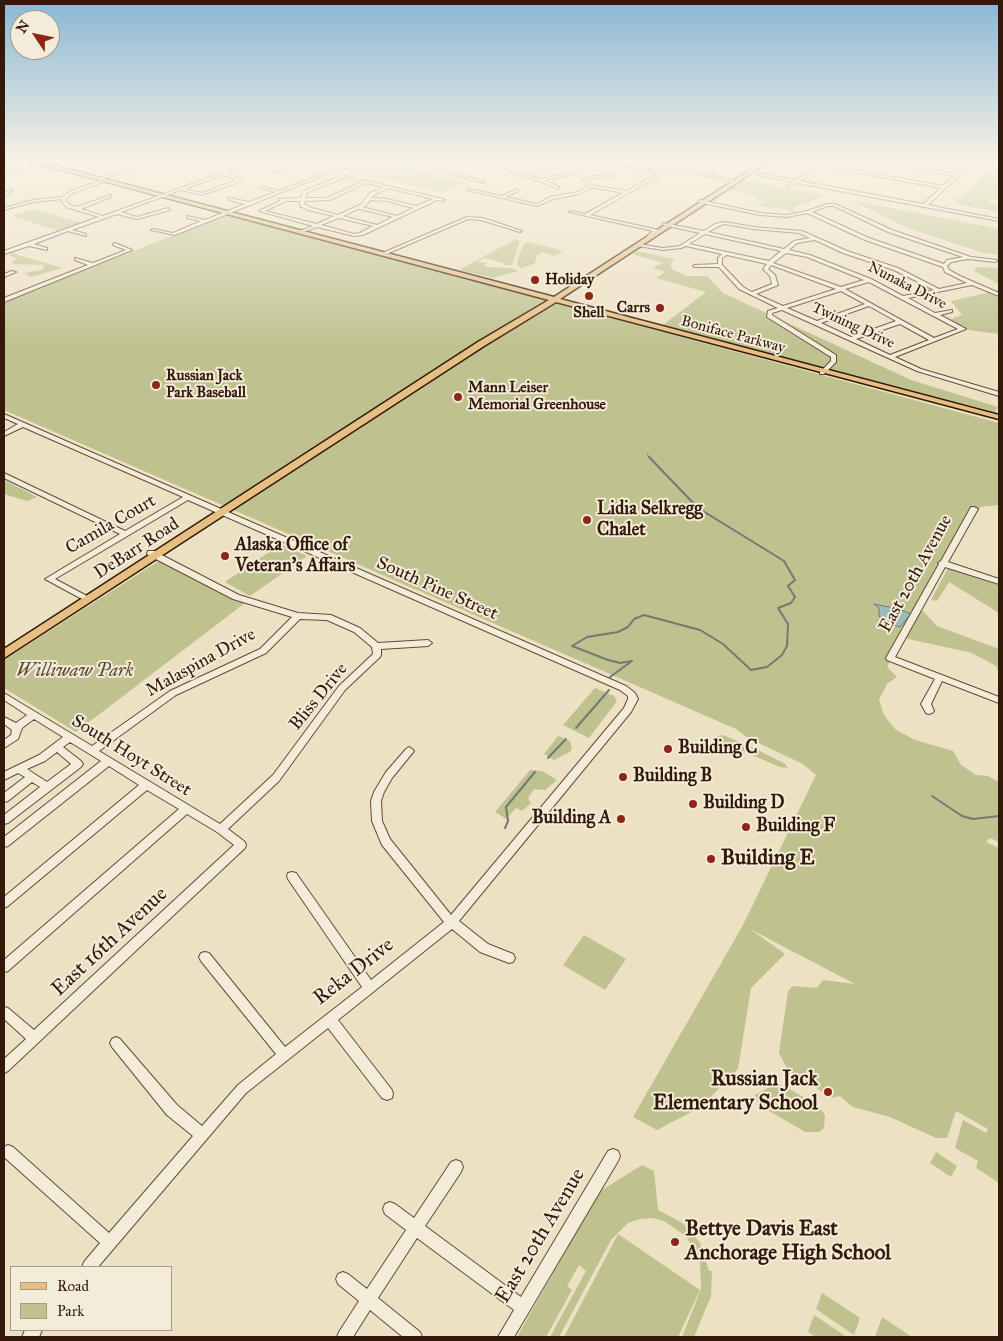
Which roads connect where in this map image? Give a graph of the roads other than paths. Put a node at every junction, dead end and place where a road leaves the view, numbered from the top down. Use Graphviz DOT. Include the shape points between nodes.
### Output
graph roads {
  1 [pos="85,224"];
  2 [pos="198,224"];
  3 [pos="271,224"];
  4 [pos="307,224"];
  5 [pos="321,224"];
  6 [pos="368,224"];
  7 [pos="382,224"];
  8 [pos="454,224"];
  9 [pos="493,224"];
  10 [pos="623,224"];
  11 [pos="671,224"];
  12 [pos="833,224"];
  13 [pos="875,224"];
  14 [pos="316,226"];
  15 [pos="377,226"];
  16 [pos="667,226"];
  17 [pos="68,230"];
  18 [pos="153,230"];
  19 [pos="520,231"];
  20 [pos="655,231"];
  21 [pos="302,232"];
  22 [pos="704,233"];
  23 [pos="84,235"];
  24 [pos="815,239"];
  25 [pos="29,244"];
  26 [pos="115,244"];
  27 [pos="688,244"];
  28 [pos="640,245"];
  29 [pos="630,246"];
  30 [pos="45,249"];
  31 [pos="785,250"];
  32 [pos="4,253"];
  33 [pos="382,254"];
  34 [pos="725,254"];
  35 [pos="970,258"];
  36 [pos="77,259"];
  37 [pos="616,260"];
  38 [pos="995,261"];
  39 [pos="770,263"];
  40 [pos="94,265"];
  41 [pos="720,265"];
  42 [pos="695,266"];
  43 [pos="945,266"];
  44 [pos="14,272"];
  45 [pos="4,276"];
  46 [pos="869,280"];
  47 [pos="970,284"];
  48 [pos="841,289"];
  49 [pos="938,290"];
  50 [pos="752,294"];
  51 [pos="999,295"];
  52 [pos="905,298"];
  53 [pos="551,299"];
  54 [pos="4,300"];
  55 [pos="868,305"];
  56 [pos="783,308"];
  57 [pos="950,311"];
  58 [pos="936,314"];
  59 [pos="898,322"];
  60 [pos="817,323"];
  61 [pos="963,329"];
  62 [pos="851,339"];
  63 [pos="934,340"];
  64 [pos="889,357"];
  65 [pos="824,372"];
  66 [pos="999,394"];
  67 [pos="4,416"];
  68 [pos="999,417"];
  69 [pos="999,421"];
  70 [pos="23,424"];
  71 [pos="4,434"];
  72 [pos="4,475"];
  73 [pos="188,497"];
  74 [pos="974,509"];
  75 [pos="221,512"];
  76 [pos="124,533"];
  77 [pos="154,554"];
  78 [pos="942,563"];
  79 [pos="999,582"];
  80 [pos="82,596"];
  81 [pos="298,616"];
  82 [pos="428,643"];
  83 [pos="4,646"];
  84 [pos="376,646"];
  85 [pos="4,654"];
  86 [pos="940,677"];
  87 [pos="633,699"];
  88 [pos="6,700"];
  89 [pos="999,700"];
  90 [pos="929,711"];
  91 [pos="34,715"];
  92 [pos="8,725"];
  93 [pos="70,737"];
  94 [pos="4,745"];
  95 [pos="57,747"];
  96 [pos="92,751"];
  97 [pos="409,751"];
  98 [pos="108,761"];
  99 [pos="19,769"];
  100 [pos="4,776"];
  101 [pos="32,777"];
  102 [pos="146,784"];
  103 [pos="48,787"];
  104 [pos="4,798"];
  105 [pos="186,809"];
  106 [pos="4,820"];
  107 [pos="221,829"];
  108 [pos="4,843"];
  109 [pos="241,845"];
  110 [pos="292,876"];
  111 [pos="4,903"];
  112 [pos="452,922"];
  113 [pos="205,957"];
  114 [pos="509,958"];
  115 [pos="4,967"];
  116 [pos="369,987"];
  117 [pos="4,1012"];
  118 [pos="329,1019"];
  119 [pos="34,1038"];
  120 [pos="116,1044"];
  121 [pos="284,1055"];
  122 [pos="4,1067"];
  123 [pos="388,1094"];
  124 [pos="202,1135"];
  125 [pos="8,1152"];
  126 [pos="613,1156"];
  127 [pos="456,1167"];
  128 [pos="390,1209"];
  129 [pos="416,1228"];
  130 [pos="110,1244"];
  131 [pos="90,1266"];
  132 [pos="343,1278"];
  133 [pos="368,1300"];
  134 [pos="523,1308"];
  135 [pos="344,1337"];
  136 [pos="415,1337"];
  137 [pos="506,1337"];
  1 -- 17 [label="street"];
  2 -- 18 [label="street" via="169,234"];
  3 -- 21 [label="main road, Boniface Parkway"];
  4 -- 14 [label="street"];
  5 -- 14 [label="street"];
  6 -- 15 [label="street"];
  7 -- 15 [label="street"];
  8 -- 33 [label="street"];
  9 -- 19 [label="street"];
  10 -- 20 [label="street"];
  11 -- 16 [label="main road, DeBarr Road"];
  12 -- 43 [label="street"];
  13 -- 35 [label="street"];
  14 -- 15 [label="street" via="354,235"];
  14 -- 21 [label="street"];
  16 -- 20 [label="main road, DeBarr Road"];
  16 -- 22 [label="street, Nunaka Drive"];
  16 -- 28 [label="main road, DeBarr Road"];
  17 -- 23 [label="street"];
  17 -- 25 [label="street"];
  20 -- 28 [label="street"];
  20 -- 29 [label="main road, DeBarr Road"];
  21 -- 33 [label="main road, Boniface Parkway"];
  22 -- 24 [label="street" via="720,224 800,232"];
  22 -- 27 [label="street"];
  22 -- 31 [label="street, Nunaka Drive"];
  24 -- 31 [label="street" via="796,242"];
  24 -- 49 [label="street" via="896,269"];
  25 -- 30 [label="street"];
  25 -- 32 [label="street"];
  26 -- 40 [label="street" via="130,250"];
  27 -- 28 [label="street" via="663,249"];
  27 -- 34 [label="street"];
  28 -- 37 [label="main road, DeBarr Road"];
  29 -- 37 [label="main road"];
  29 -- 53 [label="main road, DeBarr Road"];
  31 -- 39 [label="street"];
  31 -- 46 [label="street, Nunaka Drive"];
  33 -- 53 [label="main road, Boniface Parkway"];
  34 -- 39 [label="street"];
  34 -- 41 [label="street" via="720,258"];
  35 -- 38 [label="street"];
  35 -- 43 [label="street" via="949,261"];
  36 -- 40 [label="street"];
  37 -- 53 [label="main road, DeBarr Road"];
  39 -- 48 [label="street"];
  39 -- 50 [label="street" via="766,270 772,275 775,285"];
  40 -- 54 [label="street"];
  41 -- 42 [label="street"];
  41 -- 50 [label="street, Twining Drive" via="741,288"];
  43 -- 47 [label="street" via="947,271"];
  44 -- 45 [label="street"];
  46 -- 48 [label="street"];
  46 -- 52 [label="street, Nunaka Drive"];
  47 -- 49 [label="street"];
  47 -- 51 [label="street"];
  48 -- 55 [label="street"];
  48 -- 56 [label="street"];
  49 -- 52 [label="street"];
  50 -- 56 [label="street, Twining Drive"];
  52 -- 58 [label="street, Nunaka Drive"];
  53 -- 65 [label="main road, Boniface Parkway"];
  53 -- 75 [label="main road, DeBarr Road" via="287,470 262,482"];
  55 -- 59 [label="street"];
  55 -- 60 [label="street"];
  56 -- 60 [label="street, Twining Drive"];
  56 -- 65 [label="street" via="770,312 769,316 834,356 834,361"];
  57 -- 58 [label="street"];
  58 -- 61 [label="street, Nunaka Drive"];
  59 -- 62 [label="street"];
  59 -- 63 [label="street"];
  60 -- 62 [label="street, Twining Drive"];
  61 -- 63 [label="street"];
  62 -- 64 [label="street, Twining Drive"];
  63 -- 64 [label="street"];
  64 -- 66 [label="street, Twining Drive" via="918,370"];
  65 -- 68 [label="main road, Boniface Parkway"];
  65 -- 69 [label="main road, Boniface Parkway"];
  67 -- 70 [label="street, South Pine Street"];
  70 -- 71 [label="street"];
  70 -- 73 [label="street, South Pine Street"];
  72 -- 76 [label="street"];
  73 -- 75 [label="street, South Pine Street"];
  73 -- 76 [label="street, Camila Court"];
  74 -- 78 [label="street, East 20th Avenue"];
  75 -- 77 [label="main road, DeBarr Road"];
  75 -- 87 [label="street, South Pine Street" via="623,688 632,694"];
  76 -- 80 [label="street, Camila Court" via="50,579"];
  77 -- 80 [label="main road, DeBarr Road"];
  77 -- 81 [label="street" via="236,597"];
  77 -- 85 [label="main road, DeBarr Road"];
  78 -- 79 [label="street"];
  78 -- 86 [label="street, East 20th Avenue" via="890,658"];
  80 -- 83 [label="main road, DeBarr Road"];
  81 -- 84 [label="street" via="328,617 357,630"];
  81 -- 96 [label="street, Malaspina Drive" via="263,651 173,693"];
  82 -- 84 [label="street"];
  84 -- 107 [label="street, Bliss Drive" via="377,655 342,688 276,778"];
  86 -- 89 [label="street"];
  86 -- 90 [label="street" via="926,704"];
  87 -- 112 [label="street, Reka Drive" via="628,710"];
  88 -- 91 [label="street, South Hoyt Street"];
  91 -- 92 [label="street"];
  91 -- 93 [label="street, South Hoyt Street"];
  92 -- 94 [label="street" via="15,737"];
  93 -- 95 [label="street"];
  93 -- 96 [label="street, South Hoyt Street"];
  95 -- 99 [label="street"];
  95 -- 103 [label="street" via="78,764"];
  96 -- 98 [label="street, South Hoyt Street"];
  97 -- 112 [label="street" via="382,786 376,801 377,821 386,842"];
  98 -- 102 [label="street, South Hoyt Street"];
  98 -- 108 [label="street"];
  99 -- 100 [label="street"];
  99 -- 101 [label="street"];
  101 -- 103 [label="street"];
  101 -- 104 [label="street"];
  102 -- 105 [label="street, South Hoyt Street"];
  102 -- 111 [label="street"];
  103 -- 106 [label="street"];
  105 -- 107 [label="street, South Hoyt Street"];
  105 -- 115 [label="street"];
  107 -- 109 [label="street, South Hoyt Street"];
  109 -- 119 [label="street, East 16th Avenue"];
  110 -- 116 [label="street"];
  112 -- 114 [label="street" via="484,948"];
  112 -- 116 [label="street, Reka Drive"];
  113 -- 121 [label="street"];
  116 -- 118 [label="street, Reka Drive"];
  117 -- 119 [label="street"];
  118 -- 121 [label="street, Reka Drive"];
  118 -- 123 [label="street"];
  119 -- 122 [label="street, East 16th Avenue"];
  120 -- 124 [label="street" via="172,1110"];
  121 -- 124 [label="street, Reka Drive" via="242,1089"];
  124 -- 130 [label="street, Reka Drive"];
  125 -- 130 [label="street"];
  126 -- 134 [label="street, East 20th Avenue"];
  127 -- 129 [label="street"];
  128 -- 129 [label="street"];
  129 -- 133 [label="street"];
  129 -- 134 [label="street"];
  130 -- 131 [label="street, Reka Drive"];
  132 -- 133 [label="street"];
  133 -- 135 [label="street"];
  133 -- 136 [label="street"];
  134 -- 137 [label="street, East 20th Avenue"];
}
